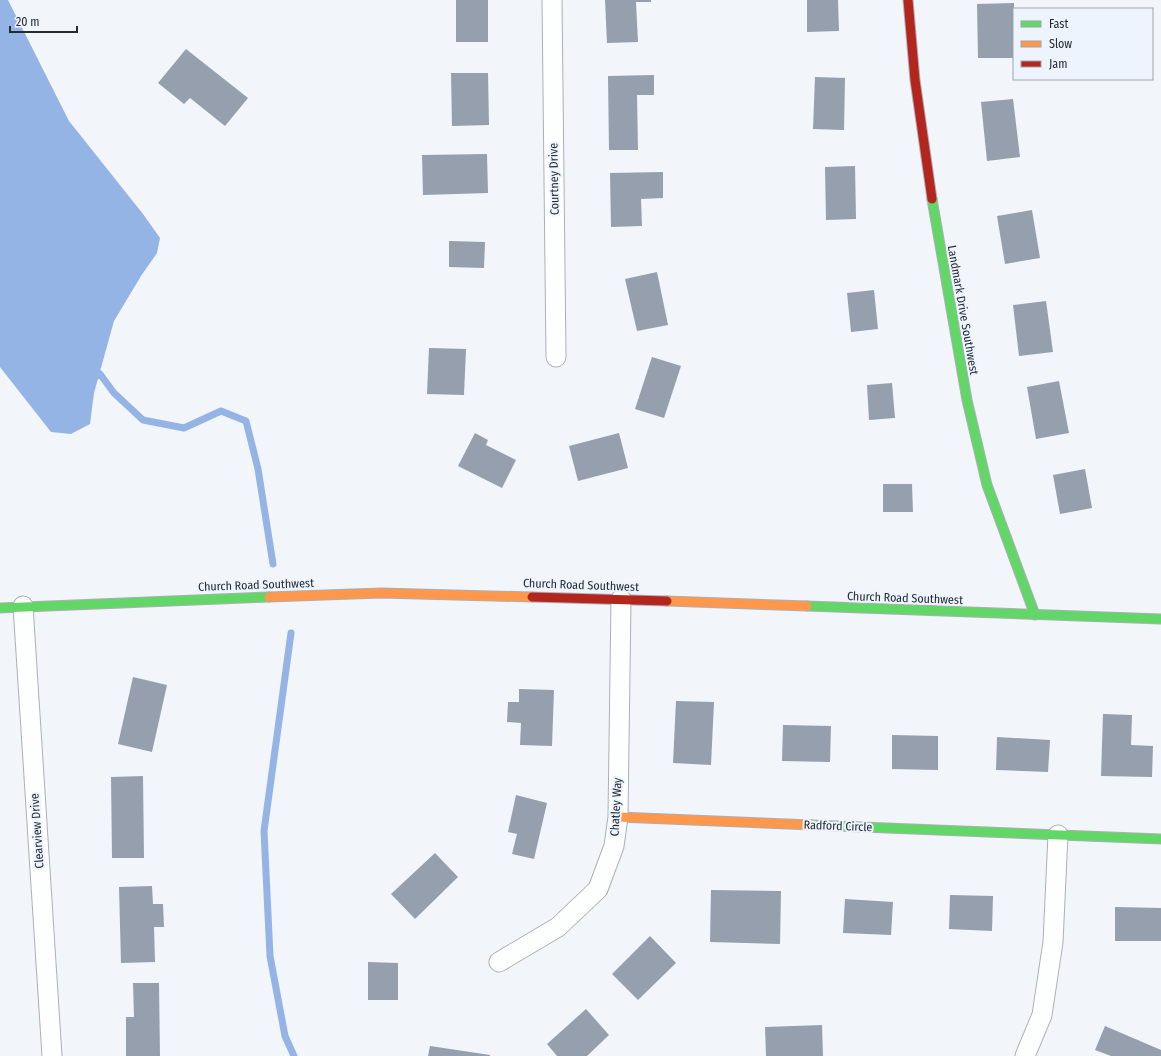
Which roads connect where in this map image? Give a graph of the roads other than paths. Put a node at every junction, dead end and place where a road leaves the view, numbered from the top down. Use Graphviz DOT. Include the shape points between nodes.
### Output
graph roads {
  1 [pos="552,0"];
  2 [pos="908,0"];
  3 [pos="556,358"];
  4 [pos="621,598"];
  5 [pos="24,606"];
  6 [pos="0,608"];
  7 [pos="1035,615"];
  8 [pos="1161,619"];
  9 [pos="618,817"];
  10 [pos="1058,835"];
  11 [pos="1161,839"];
  12 [pos="499,962"];
  13 [pos="52,1056"];
  14 [pos="1025,1056"];
  1 -- 3 [label="street, Courtney Drive"];
  2 -- 7 [label="street, Landmark Drive Southwest" via="915,80 930,190 967,400 987,485"];
  4 -- 5 [label="street, Church Road Southwest" via="381,592"];
  4 -- 7 [label="street, Church Road Southwest"];
  4 -- 9 [label="street, Chatley Way"];
  5 -- 6 [label="street, Church Road Southwest"];
  5 -- 13 [label="street, Clearview Drive"];
  7 -- 8 [label="street, Church Road Southwest"];
  9 -- 10 [label="street, Radford Circle"];
  9 -- 12 [label="street, Chatley Way" via="614,846 598,889 558,927"];
  10 -- 11 [label="street, Radford Circle"];
  10 -- 14 [label="street" via="1053,942 1042,1015"];
}
